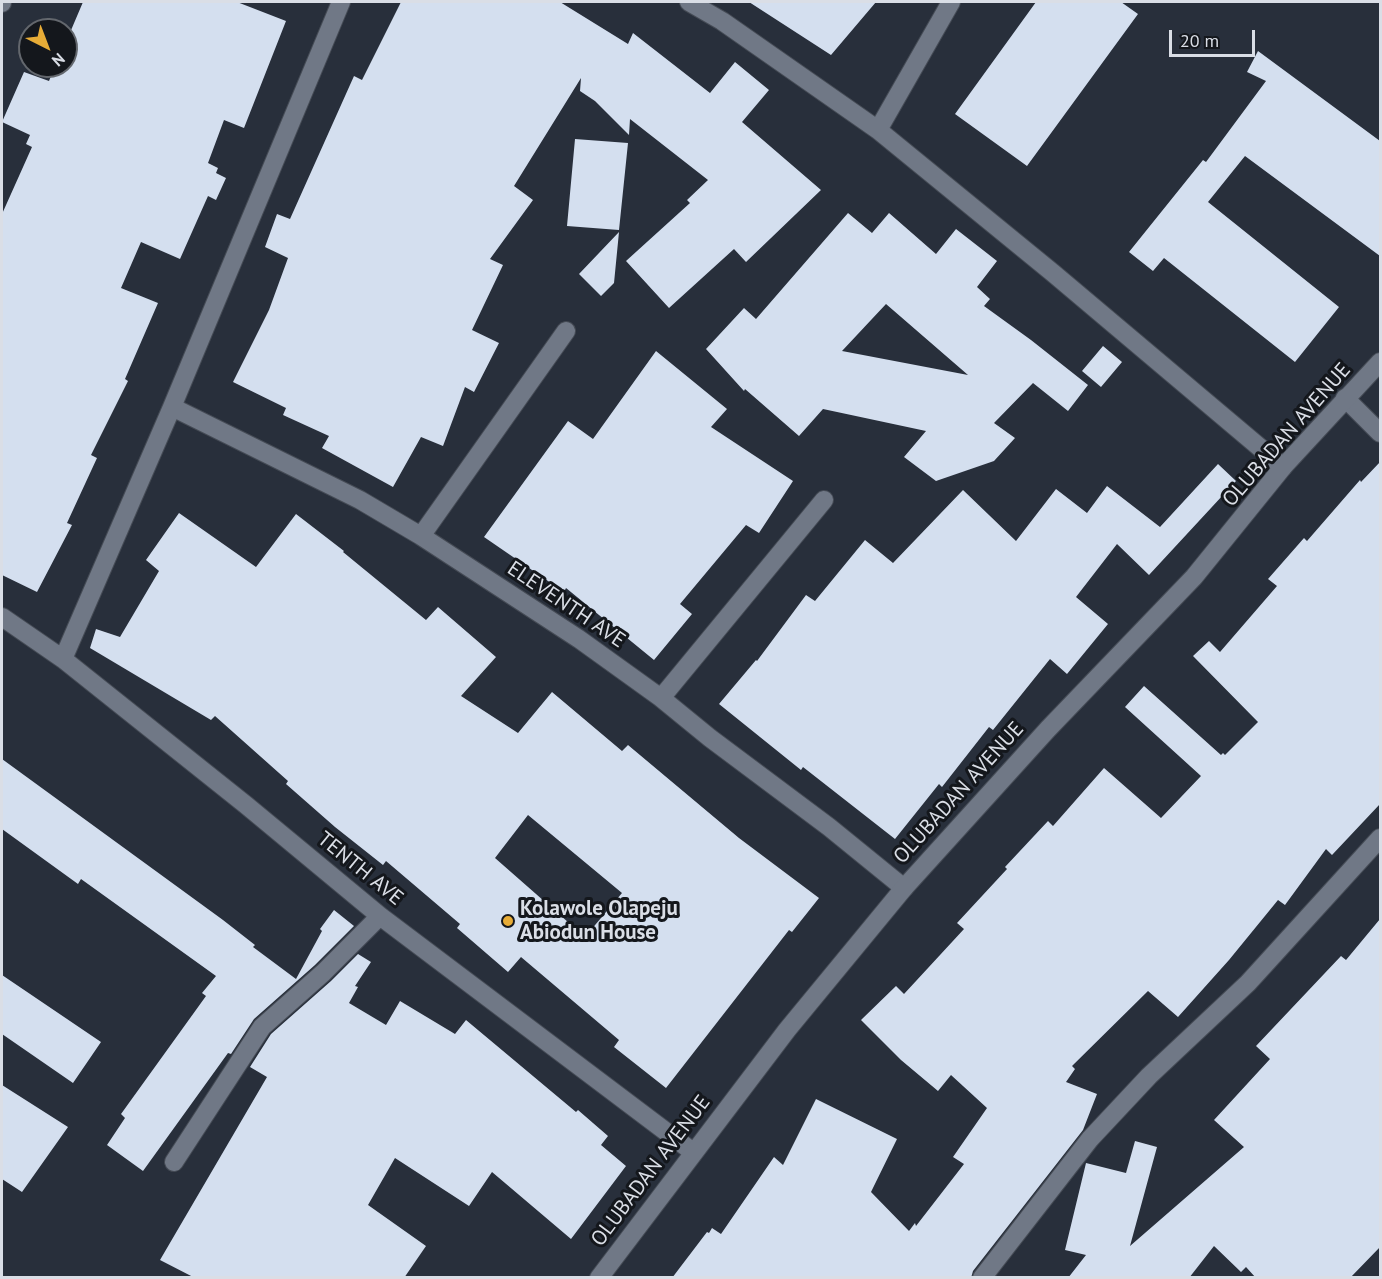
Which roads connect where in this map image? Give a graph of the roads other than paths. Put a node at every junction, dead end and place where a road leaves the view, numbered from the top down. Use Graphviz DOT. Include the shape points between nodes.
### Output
graph roads {
  1 [pos="341,2"];
  2 [pos="688,2"];
  3 [pos="951,2"];
  4 [pos="878,130"];
  5 [pos="566,331"];
  6 [pos="1380,362"];
  7 [pos="1345,398"];
  8 [pos="172,407"];
  9 [pos="1380,433"];
  10 [pos="1282,467"];
  11 [pos="824,500"];
  12 [pos="421,536"];
  13 [pos="2,617"];
  14 [pos="63,659"];
  15 [pos="661,698"];
  16 [pos="1380,838"];
  17 [pos="904,888"];
  18 [pos="380,916"];
  19 [pos="693,1152"];
  20 [pos="174,1162"];
  21 [pos="599,1278"];
  22 [pos="982,1278"];
  1 -- 8 [label="street"];
  2 -- 4 [label="street" via="722,21"];
  3 -- 4 [label="street"];
  4 -- 10 [label="street"];
  5 -- 12 [label="street"];
  6 -- 7 [label="street, OLUBADAN AVENUE"];
  7 -- 9 [label="street"];
  7 -- 10 [label="street, OLUBADAN AVENUE"];
  8 -- 12 [label="street, ELEVENTH AVE" via="360,500"];
  8 -- 14 [label="street"];
  10 -- 17 [label="street, OLUBADAN AVENUE" via="1194,577 1048,729"];
  11 -- 15 [label="street"];
  12 -- 15 [label="street, ELEVENTH AVE" via="579,639"];
  13 -- 14 [label="street, TENTH AVE"];
  14 -- 18 [label="street, TENTH AVE"];
  15 -- 17 [label="street, ELEVENTH AVE"];
  16 -- 22 [label="street" via="1248,983 1149,1076 1090,1139"];
  17 -- 19 [label="street, OLUBADAN AVENUE"];
  18 -- 19 [label="street, TENTH AVE"];
  18 -- 20 [label="street" via="262,1027"];
  19 -- 21 [label="street, OLUBADAN AVENUE"];
}
